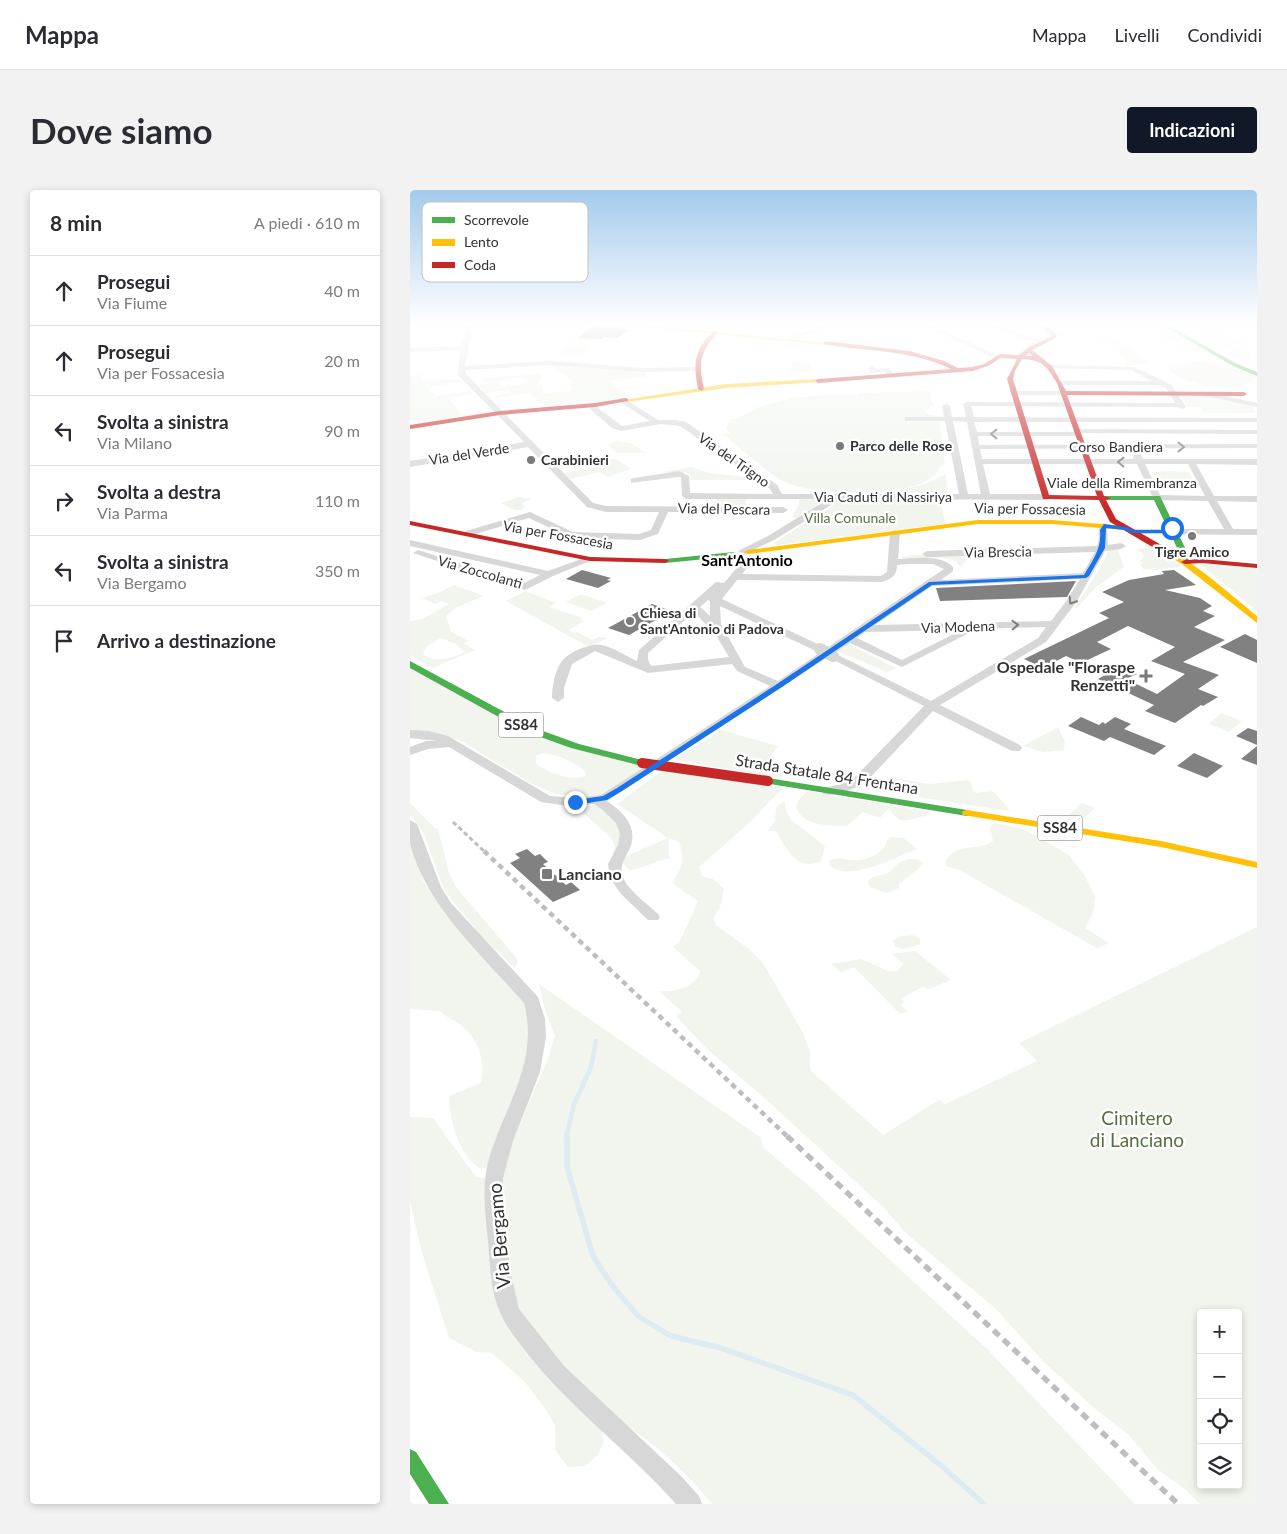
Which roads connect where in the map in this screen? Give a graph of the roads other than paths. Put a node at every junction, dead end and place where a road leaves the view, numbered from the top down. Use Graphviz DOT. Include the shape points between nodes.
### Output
graph roads {
  1 [pos="473,386"];
  2 [pos="732,386"];
  3 [pos="1013,386"];
  4 [pos="1059,386"];
  5 [pos="1132,386"];
  6 [pos="1168,386"];
  7 [pos="701,389"];
  8 [pos="1014,393"];
  9 [pos="1063,394"];
  10 [pos="1137,394"];
  11 [pos="1173,394"];
  12 [pos="1252,398"];
  13 [pos="623,400"];
  14 [pos="1018,404"];
  15 [pos="595,405"];
  16 [pos="1143,405"];
  17 [pos="1180,405"];
  18 [pos="946,406"];
  19 [pos="500,413"];
  20 [pos="969,418"];
  21 [pos="908,419"];
  22 [pos="948,419"];
  23 [pos="1022,419"];
  24 [pos="1072,419"];
  25 [pos="1114,419"];
  26 [pos="1155,419"];
  27 [pos="1190,420"];
  28 [pos="1226,420"];
  29 [pos="1257,420"];
  30 [pos="658,423"];
  31 [pos="410,427"];
  32 [pos="1166,431"];
  33 [pos="1197,432"];
  34 [pos="1235,432"];
  35 [pos="1257,432"];
  36 [pos="1077,433"];
  37 [pos="972,434"];
  38 [pos="1027,434"];
  39 [pos="1122,434"];
  40 [pos="1257,436"];
  41 [pos="529,444"];
  42 [pos="1246,446"];
  43 [pos="1257,446"];
  44 [pos="975,447"];
  45 [pos="1031,447"];
  46 [pos="1131,447"];
  47 [pos="1083,448"];
  48 [pos="978,461"];
  49 [pos="1088,461"];
  50 [pos="1257,461"];
  51 [pos="1035,462"];
  52 [pos="1140,462"];
  53 [pos="1191,462"];
  54 [pos="410,464"];
  55 [pos="634,481"];
  56 [pos="964,495"];
  57 [pos="751,496"];
  58 [pos="779,496"];
  59 [pos="838,497"];
  60 [pos="986,497"];
  61 [pos="1046,497"];
  62 [pos="1101,497"];
  63 [pos="1157,498"];
  64 [pos="1211,498"];
  65 [pos="1257,498"];
  66 [pos="665,508"];
  67 [pos="749,510"];
  68 [pos="783,510"];
  69 [pos="410,523"];
  70 [pos="1104,524"];
  71 [pos="1129,530"];
  72 [pos="1174,532"];
  73 [pos="1230,532"];
  74 [pos="1257,532"];
  75 [pos="895,533"];
  76 [pos="469,534"];
  77 [pos="769,540"];
  78 [pos="410,543"];
  79 [pos="1122,546"];
  80 [pos="782,548"];
  81 [pos="1102,548"];
  82 [pos="410,550"];
  83 [pos="745,555"];
  84 [pos="590,559"];
  85 [pos="894,559"];
  86 [pos="1185,562"];
  87 [pos="1257,566"];
  88 [pos="549,574"];
  89 [pos="1086,576"];
  90 [pos="734,577"];
  91 [pos="931,583"];
  92 [pos="712,598"];
  93 [pos="696,607"];
  94 [pos="1257,620"];
  95 [pos="1055,624"];
  96 [pos="975,626"];
  97 [pos="862,629"];
  98 [pos="719,632"];
  99 [pos="849,638"];
  100 [pos="734,660"];
  101 [pos="410,664"];
  102 [pos="648,670"];
  103 [pos="780,686"];
  104 [pos="558,698"];
  105 [pos="931,706"];
  106 [pos="410,734"];
  107 [pos="454,744"];
  108 [pos="1016,748"];
  109 [pos="410,751"];
  110 [pos="859,781"];
  111 [pos="828,790"];
  112 [pos="861,796"];
  113 [pos="596,800"];
  114 [pos="410,824"];
  115 [pos="1257,865"];
  116 [pos="653,917"];
  117 [pos="410,1458"];
  118 [pos="440,1504"];
  119 [pos="691,1504"];
  1 -- 19 [label="street, Via del Verde"];
  2 -- 7 [label="street"];
  3 -- 8 [label="street"];
  4 -- 9 [label="street"];
  5 -- 9 [label="street"];
  6 -- 11 [label="street"];
  7 -- 13 [label="street"];
  8 -- 9 [label="street"];
  8 -- 14 [label="street"];
  9 -- 10 [label="street"];
  9 -- 14 [label="street"];
  9 -- 16 [label="street"];
  9 -- 24 [label="street"];
  10 -- 11 [label="street"];
  10 -- 16 [label="street"];
  11 -- 12 [label="street"];
  11 -- 17 [label="street"];
  13 -- 15 [label="street"];
  13 -- 30 [label="street"];
  14 -- 20 [label="street" via="967,404"];
  14 -- 23 [label="street"];
  15 -- 19 [label="street"];
  15 -- 30 [label="street, Via del Trigno" via="594,410 621,429"];
  16 -- 17 [label="street"];
  16 -- 26 [label="street"];
  17 -- 27 [label="street"];
  18 -- 22 [label="street"];
  19 -- 31 [label="street"];
  19 -- 41 [label="street, Via del Verde"];
  20 -- 22 [label="street"];
  20 -- 23 [label="street"];
  20 -- 37 [label="street"];
  21 -- 22 [label="street"];
  22 -- 56 [label="street"];
  23 -- 24 [label="street"];
  23 -- 38 [label="street"];
  24 -- 25 [label="street"];
  24 -- 36 [label="street"];
  25 -- 26 [label="street"];
  25 -- 39 [label="street"];
  26 -- 27 [label="street"];
  26 -- 32 [label="street"];
  27 -- 28 [label="street"];
  27 -- 33 [label="street"];
  28 -- 29 [label="street"];
  28 -- 34 [label="street"];
  30 -- 58 [label="street, Via del Trigno" via="684,424 774,487"];
  32 -- 33 [label="street"];
  32 -- 39 [label="street"];
  33 -- 34 [label="street"];
  34 -- 35 [label="street"];
  36 -- 38 [label="street"];
  36 -- 39 [label="street"];
  36 -- 47 [label="street"];
  38 -- 37 [label="street, one-way"];
  37 -- 44 [label="street"];
  38 -- 45 [label="street"];
  39 -- 40 [label="street"];
  39 -- 46 [label="street"];
  41 -- 54 [label="street, Via del Verde"];
  41 -- 66 [label="street, Via del Verde" via="590,505"];
  42 -- 43 [label="street, Corso Bandiera"];
  46 -- 42 [label="street, Corso Bandiera, one-way"];
  42 -- 50 [label="street"];
  44 -- 45 [label="street, Corso Bandiera"];
  44 -- 48 [label="street"];
  45 -- 47 [label="street, Corso Bandiera"];
  45 -- 51 [label="street"];
  46 -- 47 [label="street, Corso Bandiera"];
  46 -- 52 [label="street"];
  47 -- 49 [label="street"];
  48 -- 51 [label="street"];
  48 -- 60 [label="street"];
  49 -- 51 [label="street"];
  52 -- 49 [label="street, one-way"];
  49 -- 62 [label="street"];
  50 -- 53 [label="street"];
  51 -- 61 [label="street"];
  52 -- 53 [label="street"];
  52 -- 63 [label="street"];
  53 -- 64 [label="street"];
  55 -- 57 [label="street, Via Caduti di Nassiriya" via="679,474 685,476 686,496"];
  57 -- 58 [label="street, Via Caduti di Nassiriya"];
  57 -- 67 [label="street"];
  58 -- 59 [label="street, Via Caduti di Nassiriya"];
  59 -- 60 [label="street, Via Caduti di Nassiriya"];
  59 -- 77 [label="street"];
  60 -- 61 [label="street, Viale della Rimembranza"];
  61 -- 62 [label="street, Viale della Rimembranza"];
  62 -- 63 [label="street, Viale della Rimembranza"];
  62 -- 70 [label="street"];
  63 -- 64 [label="street, Viale della Rimembranza"];
  63 -- 72 [label="street"];
  64 -- 65 [label="street, Viale della Rimembranza"];
  64 -- 73 [label="street"];
  66 -- 67 [label="street, Via del Pescara"];
  66 -- 76 [label="street" via="655,532 640,538 571,535 530,515"];
  67 -- 68 [label="street, Via del Pescara"];
  69 -- 76 [label="street, Via per Fossacesia"];
  70 -- 71 [label="street"];
  70 -- 75 [label="street, Via per Fossacesia" via="978,522"];
  70 -- 81 [label="street"];
  71 -- 72 [label="street"];
  71 -- 86 [label="street"];
  72 -- 73 [label="street"];
  72 -- 86 [label="street"];
  73 -- 74 [label="street"];
  75 -- 80 [label="street, Via per Fossacesia"];
  75 -- 85 [label="street"];
  76 -- 84 [label="street, Via per Fossacesia"];
  77 -- 80 [label="street"];
  77 -- 83 [label="street"];
  78 -- 88 [label="street"];
  79 -- 81 [label="street, Via Brescia"];
  80 -- 83 [label="street, Via per Fossacesia"];
  81 -- 85 [label="street, Via Brescia"];
  81 -- 89 [label="street"];
  82 -- 88 [label="street, Via Zoccolanti" via="525,587"];
  83 -- 84 [label="street, Via per Fossacesia" via="656,562"];
  83 -- 90 [label="street"];
  83 -- 92 [label="street"];
  84 -- 88 [label="street, Via Zoccolanti"];
  85 -- 90 [label="street" via="891,574 877,580"];
  85 -- 91 [label="street" via="935,562 950,567 949,572"];
  86 -- 87 [label="street"];
  86 -- 94 [label="street"];
  89 -- 91 [label="street"];
  89 -- 95 [label="street, one-way"];
  90 -- 92 [label="street"];
  91 -- 97 [label="street"];
  92 -- 93 [label="street"];
  92 -- 98 [label="street"];
  92 -- 105 [label="street, bridge"];
  93 -- 98 [label="street"];
  93 -- 102 [label="street" via="643,652 642,660"];
  96 -- 95 [label="street, Via Modena, one-way"];
  95 -- 105 [label="street" via="1042,640"];
  96 -- 97 [label="street, Via Modena"];
  96 -- 99 [label="street" via="902,664"];
  97 -- 99 [label="street"];
  98 -- 100 [label="street"];
  99 -- 103 [label="street"];
  100 -- 102 [label="street"];
  100 -- 103 [label="street" via="741,669"];
  101 -- 111 [label="street, Strada Statale 84 Frentana / SS84, bridge" via="528,728 575,746 642,763"];
  102 -- 104 [label="street" via="594,648 567,662"];
  103 -- 113 [label="street" via="620,790"];
  105 -- 108 [label="street"];
  105 -- 110 [label="street"];
  106 -- 107 [label="street" via="429,735"];
  107 -- 109 [label="street" via="426,745"];
  107 -- 113 [label="street" via="546,799 558,802"];
  110 -- 111 [label="street"];
  110 -- 112 [label="street"];
  111 -- 112 [label="street, Strada Statale 84 Frentana / SS84"];
  112 -- 115 [label="street, Strada Statale 84 Frentana / SS84" via="1161,844"];
  113 -- 116 [label="street" via="616,815 627,831 615,875"];
  114 -- 119 [label="street, Via Bergamo" via="434,887 446,906 532,1001 538,1015 536,1059 495,1165 492,1184 503,1294 511,1314 552,1368 658,1468"];
  117 -- 118 [label="street"];
}
